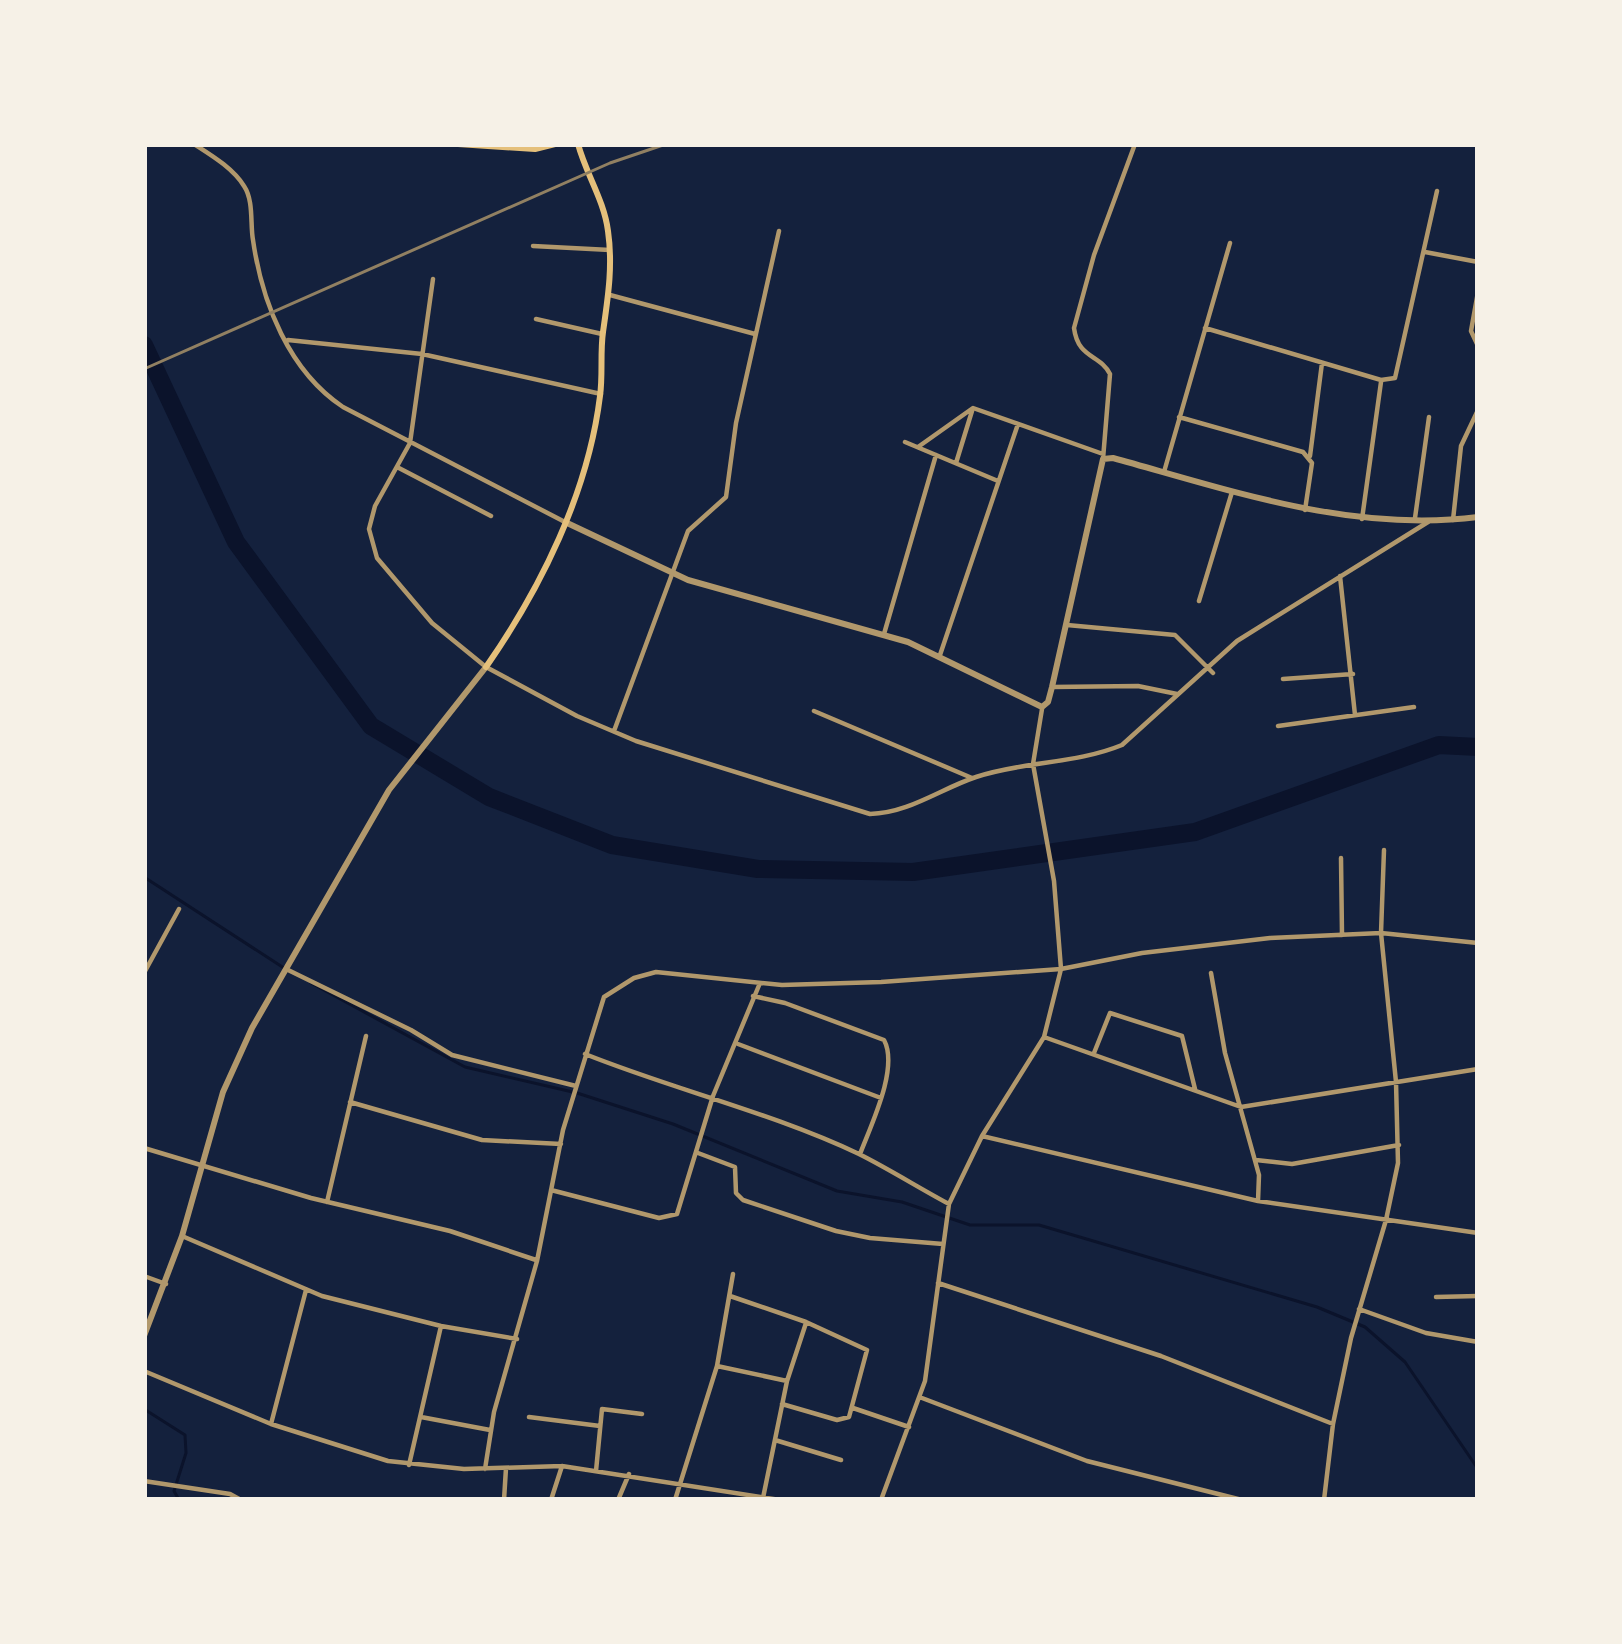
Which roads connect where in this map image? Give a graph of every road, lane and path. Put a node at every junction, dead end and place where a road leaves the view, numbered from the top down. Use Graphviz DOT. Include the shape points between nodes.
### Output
graph roads {
  1 [pos="194,144"];
  2 [pos="458,144"];
  3 [pos="555,144"];
  4 [pos="578,144"];
  5 [pos="1135,144"];
  6 [pos="1437,191"];
  7 [pos="779,231"];
  8 [pos="1230,243"];
  9 [pos="533,246"];
  10 [pos="610,250"];
  11 [pos="1424,252"];
  12 [pos="1478,262"];
  13 [pos="433,279"];
  14 [pos="1478,292"];
  15 [pos="610,295"];
  16 [pos="536,319"];
  17 [pos="1205,328"];
  18 [pos="602,334"];
  19 [pos="758,334"];
  20 [pos="285,340"];
  21 [pos="1478,346"];
  22 [pos="422,354"];
  23 [pos="1322,363"];
  24 [pos="1381,380"];
  25 [pos="601,394"];
  26 [pos="974,408"];
  27 [pos="1478,410"];
  28 [pos="1180,417"];
  29 [pos="1429,417"];
  30 [pos="1018,424"];
  31 [pos="905,442"];
  32 [pos="410,443"];
  33 [pos="918,447"];
  34 [pos="936,455"];
  35 [pos="1310,456"];
  36 [pos="1103,457"];
  37 [pos="956,463"];
  38 [pos="397,466"];
  39 [pos="1164,472"];
  40 [pos="998,481"];
  41 [pos="1232,492"];
  42 [pos="1305,510"];
  43 [pos="490,515"];
  44 [pos="1478,517"];
  45 [pos="1362,519"];
  46 [pos="1453,520"];
  47 [pos="1415,521"];
  48 [pos="566,522"];
  49 [pos="1427,522"];
  50 [pos="670,573"];
  51 [pos="1340,576"];
  52 [pos="1199,601"];
  53 [pos="1066,624"];
  54 [pos="884,634"];
  55 [pos="940,655"];
  56 [pos="486,667"];
  57 [pos="1210,670"];
  58 [pos="1353,674"];
  59 [pos="1283,679"];
  60 [pos="1052,687"];
  61 [pos="1180,695"];
  62 [pos="1414,706"];
  63 [pos="1042,707"];
  64 [pos="814,711"];
  65 [pos="1355,715"];
  66 [pos="1278,726"];
  67 [pos="614,731"];
  68 [pos="1034,764"];
  69 [pos="972,778"];
  70 [pos="1384,850"];
  71 [pos="1341,858"];
  72 [pos="178,909"];
  73 [pos="1381,933"];
  74 [pos="1342,934"];
  75 [pos="1478,943"];
  76 [pos="286,969"];
  77 [pos="1061,969"];
  78 [pos="144,973"];
  79 [pos="1211,973"];
  80 [pos="760,982"];
  81 [pos="753,995"];
  82 [pos="366,1036"];
  83 [pos="1044,1037"];
  84 [pos="738,1043"];
  85 [pos="584,1054"];
  86 [pos="1093,1055"];
  87 [pos="1478,1069"];
  88 [pos="1396,1082"];
  89 [pos="577,1083"];
  90 [pos="1196,1089"];
  91 [pos="713,1096"];
  92 [pos="881,1097"];
  93 [pos="350,1102"];
  94 [pos="1241,1107"];
  95 [pos="982,1136"];
  96 [pos="561,1144"];
  97 [pos="1399,1145"];
  98 [pos="144,1148"];
  99 [pos="698,1149"];
  100 [pos="860,1154"];
  101 [pos="1256,1160"];
  102 [pos="202,1164"];
  103 [pos="551,1190"];
  104 [pos="1258,1201"];
  105 [pos="327,1202"];
  106 [pos="948,1207"];
  107 [pos="1386,1220"];
  108 [pos="1478,1233"];
  109 [pos="182,1236"];
  110 [pos="943,1240"];
  111 [pos="537,1261"];
  112 [pos="733,1274"];
  113 [pos="144,1276"];
  114 [pos="938,1283"];
  115 [pos="166,1284"];
  116 [pos="306,1289"];
  117 [pos="730,1296"];
  118 [pos="1478,1296"];
  119 [pos="1436,1298"];
  120 [pos="1358,1312"];
  121 [pos="806,1322"];
  122 [pos="441,1326"];
  123 [pos="144,1336"];
  124 [pos="517,1339"];
  125 [pos="1478,1342"];
  126 [pos="717,1366"];
  127 [pos="144,1371"];
  128 [pos="787,1381"];
  129 [pos="921,1398"];
  130 [pos="782,1404"];
  131 [pos="853,1408"];
  132 [pos="642,1414"];
  133 [pos="421,1417"];
  134 [pos="529,1417"];
  135 [pos="271,1424"];
  136 [pos="1333,1424"];
  137 [pos="600,1426"];
  138 [pos="909,1427"];
  139 [pos="490,1430"];
  140 [pos="775,1440"];
  141 [pos="842,1460"];
  142 [pos="409,1465"];
  143 [pos="562,1466"];
  144 [pos="506,1468"];
  145 [pos="485,1469"];
  146 [pos="596,1471"];
  147 [pos="629,1474"];
  148 [pos="144,1481"];
  149 [pos="680,1483"];
  150 [pos="763,1498"];
  151 [pos="241,1500"];
  152 [pos="504,1500"];
  153 [pos="550,1500"];
  154 [pos="618,1500"];
  155 [pos="675,1500"];
  156 [pos="780,1500"];
  157 [pos="881,1500"];
  158 [pos="1241,1500"];
  159 [pos="1324,1500"];
  1 -- 20 [label="street" via="245,187 258,275"];
  2 -- 3 [label="main road"];
  4 -- 10 [label="main road"];
  5 -- 36 [label="street" via="1074,328 1086,355 1110,374"];
  6 -- 11 [label="street"];
  7 -- 19 [label="street"];
  8 -- 17 [label="street"];
  9 -- 10 [label="street"];
  10 -- 15 [label="main road"];
  11 -- 12 [label="street"];
  11 -- 24 [label="street" via="1398,371"];
  13 -- 22 [label="street"];
  14 -- 21 [label="street" via="1471,331"];
  15 -- 18 [label="main road"];
  15 -- 19 [label="street"];
  16 -- 18 [label="street"];
  17 -- 23 [label="street"];
  17 -- 28 [label="street"];
  18 -- 25 [label="main road"];
  19 -- 50 [label="street" via="726,497 688,531"];
  20 -- 22 [label="street"];
  20 -- 32 [label="street" via="328,397"];
  22 -- 25 [label="street"];
  22 -- 32 [label="street"];
  23 -- 24 [label="street"];
  23 -- 35 [label="street"];
  24 -- 45 [label="street"];
  25 -- 48 [label="main road"];
  26 -- 30 [label="street"];
  26 -- 33 [label="street"];
  26 -- 37 [label="street"];
  27 -- 46 [label="street" via="1461,446"];
  28 -- 35 [label="street"];
  28 -- 39 [label="street"];
  29 -- 47 [label="street"];
  30 -- 36 [label="street"];
  30 -- 40 [label="street"];
  31 -- 33 [label="street"];
  32 -- 38 [label="street"];
  32 -- 48 [label="street"];
  33 -- 34 [label="street"];
  34 -- 37 [label="street"];
  34 -- 54 [label="street"];
  35 -- 42 [label="street"];
  36 -- 39 [label="street"];
  36 -- 53 [label="street"];
  37 -- 40 [label="street"];
  38 -- 43 [label="street"];
  38 -- 56 [label="street" via="369,529 377,558 432,623"];
  39 -- 41 [label="street"];
  40 -- 55 [label="street"];
  41 -- 42 [label="street"];
  41 -- 52 [label="street"];
  42 -- 45 [label="street"];
  44 -- 46 [label="street"];
  45 -- 47 [label="street"];
  46 -- 49 [label="street"];
  47 -- 49 [label="street"];
  48 -- 50 [label="street"];
  48 -- 56 [label="main road"];
  49 -- 51 [label="street"];
  50 -- 54 [label="street"];
  50 -- 67 [label="street"];
  51 -- 57 [label="street" via="1237,641"];
  51 -- 58 [label="street"];
  53 -- 57 [label="street" via="1175,635"];
  53 -- 60 [label="street"];
  54 -- 55 [label="street"];
  55 -- 63 [label="street"];
  56 -- 67 [label="street"];
  56 -- 76 [label="street" via="389,790"];
  57 -- 61 [label="street"];
  58 -- 59 [label="street"];
  58 -- 65 [label="street"];
  60 -- 61 [label="street" via="1138,686"];
  60 -- 63 [label="street"];
  61 -- 68 [label="street" via="1122,745"];
  62 -- 65 [label="street"];
  63 -- 68 [label="street"];
  64 -- 69 [label="street"];
  65 -- 66 [label="street"];
  67 -- 69 [label="street" via="871,814 894,814"];
  68 -- 69 [label="street"];
  68 -- 77 [label="street"];
  70 -- 73 [label="street"];
  71 -- 74 [label="street"];
  72 -- 78 [label="street"];
  73 -- 74 [label="street"];
  73 -- 75 [label="street"];
  73 -- 88 [label="street"];
  74 -- 77 [label="street"];
  76 -- 89 [label="street" via="452,1054"];
  76 -- 102 [label="street" via="224,1092"];
  77 -- 80 [label="street"];
  77 -- 83 [label="street"];
  79 -- 94 [label="street"];
  80 -- 81 [label="street"];
  80 -- 85 [label="street" via="656,972 634,978 604,997"];
  81 -- 84 [label="street"];
  81 -- 92 [label="street" via="884,1040 890,1055"];
  82 -- 93 [label="street"];
  83 -- 86 [label="street"];
  83 -- 95 [label="street"];
  84 -- 91 [label="street"];
  84 -- 92 [label="street"];
  85 -- 89 [label="street"];
  85 -- 91 [label="street"];
  86 -- 90 [label="street"];
  86 -- 90 [label="street" via="1110,1013 1172,1031 1186,1043"];
  87 -- 88 [label="street"];
  88 -- 94 [label="street"];
  88 -- 97 [label="street"];
  89 -- 96 [label="street"];
  90 -- 94 [label="street"];
  91 -- 99 [label="street"];
  91 -- 100 [label="street"];
  92 -- 100 [label="street"];
  93 -- 96 [label="street" via="482,1140"];
  93 -- 105 [label="street"];
  94 -- 101 [label="street"];
  95 -- 104 [label="street"];
  95 -- 106 [label="street"];
  96 -- 103 [label="street"];
  97 -- 101 [label="street" via="1292,1165"];
  97 -- 107 [label="street"];
  98 -- 102 [label="street"];
  99 -- 103 [label="street" via="682,1207 670,1218"];
  99 -- 110 [label="street" via="735,1167 743,1200 853,1235"];
  100 -- 106 [label="street"];
  101 -- 104 [label="street"];
  102 -- 105 [label="street"];
  102 -- 109 [label="street"];
  103 -- 111 [label="street"];
  104 -- 107 [label="street"];
  105 -- 111 [label="street"];
  106 -- 110 [label="street"];
  107 -- 108 [label="street"];
  107 -- 120 [label="street"];
  109 -- 115 [label="street"];
  109 -- 116 [label="street"];
  110 -- 114 [label="street"];
  111 -- 124 [label="street"];
  112 -- 117 [label="street"];
  113 -- 115 [label="street"];
  114 -- 129 [label="street"];
  114 -- 136 [label="street" via="1161,1356"];
  115 -- 123 [label="street"];
  116 -- 122 [label="street"];
  116 -- 135 [label="street"];
  117 -- 121 [label="street"];
  117 -- 126 [label="street"];
  118 -- 119 [label="street"];
  120 -- 125 [label="street"];
  120 -- 136 [label="street"];
  121 -- 128 [label="street"];
  121 -- 131 [label="street" via="867,1350"];
  122 -- 124 [label="street"];
  122 -- 133 [label="street"];
  124 -- 139 [label="street"];
  126 -- 128 [label="street"];
  126 -- 149 [label="street"];
  127 -- 135 [label="street"];
  128 -- 130 [label="street"];
  129 -- 138 [label="street"];
  129 -- 158 [label="street" via="1088,1461"];
  130 -- 131 [label="street" via="837,1420"];
  130 -- 140 [label="street"];
  131 -- 138 [label="street"];
  132 -- 137 [label="street" via="605,1408"];
  133 -- 139 [label="street"];
  133 -- 142 [label="street"];
  134 -- 137 [label="street"];
  135 -- 142 [label="street"];
  136 -- 159 [label="street"];
  137 -- 146 [label="street"];
  138 -- 157 [label="street"];
  139 -- 145 [label="street"];
  140 -- 141 [label="street"];
  140 -- 150 [label="street"];
  142 -- 145 [label="street"];
  143 -- 144 [label="street"];
  143 -- 146 [label="street"];
  143 -- 153 [label="street"];
  144 -- 145 [label="street"];
  144 -- 152 [label="street"];
  146 -- 147 [label="street"];
  147 -- 149 [label="street"];
  147 -- 154 [label="street"];
  148 -- 151 [label="street"];
  149 -- 150 [label="street"];
  149 -- 155 [label="street"];
  150 -- 156 [label="street"];
}
